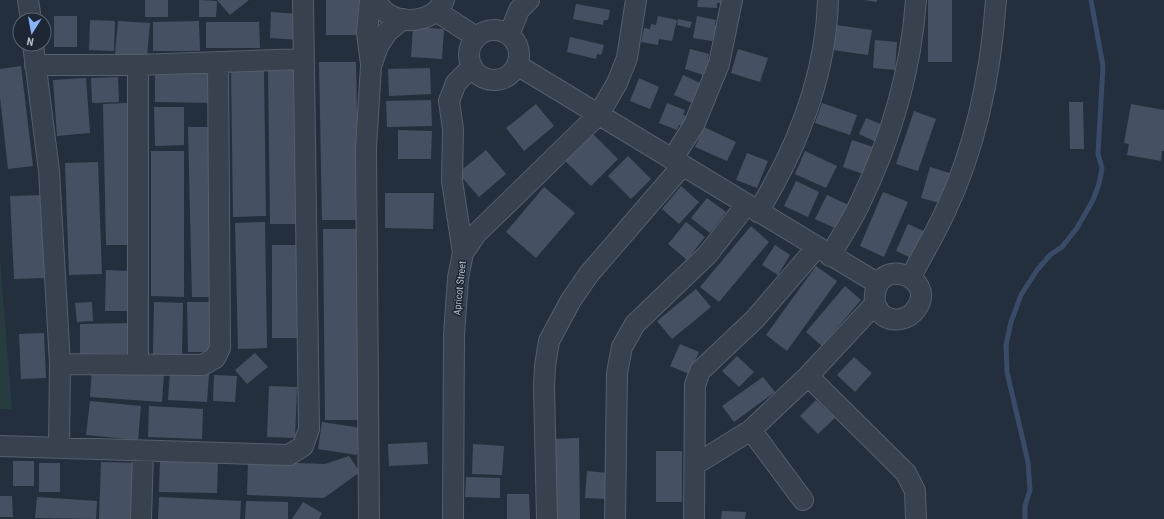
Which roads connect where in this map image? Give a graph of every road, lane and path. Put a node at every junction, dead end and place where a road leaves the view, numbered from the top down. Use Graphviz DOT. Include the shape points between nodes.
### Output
graph roads {
  1 [pos="28,0"];
  2 [pos="303,0"];
  3 [pos="370,0"];
  4 [pos="375,0"];
  5 [pos="529,0"];
  6 [pos="636,0"];
  7 [pos="732,0"];
  8 [pos="828,0"];
  9 [pos="916,0"];
  10 [pos="996,0"];
  11 [pos="440,6"];
  12 [pos="29,12"];
  13 [pos="403,19"];
  14 [pos="509,35"];
  15 [pos="476,37"];
  16 [pos="34,52"];
  17 [pos="303,60"];
  18 [pos="218,62"];
  19 [pos="35,65"];
  20 [pos="138,65"];
  21 [pos="517,65"];
  22 [pos="372,66"];
  23 [pos="473,70"];
  24 [pos="599,114"];
  25 [pos="678,161"];
  26 [pos="752,208"];
  27 [pos="824,251"];
  28 [pos="463,253"];
  29 [pos="911,277"];
  30 [pos="877,284"];
  31 [pos="875,304"];
  32 [pos="60,364"];
  33 [pos="138,364"];
  34 [pos="808,376"];
  35 [pos="751,430"];
  36 [pos="0,446"];
  37 [pos="59,446"];
  38 [pos="144,451"];
  39 [pos="696,464"];
  40 [pos="803,500"];
  41 [pos="141,519"];
  42 [pos="370,519"];
  43 [pos="453,519"];
  44 [pos="547,519"];
  45 [pos="615,519"];
  46 [pos="694,519"];
  47 [pos="916,519"];
  1 -- 12 [label="street"];
  2 -- 17 [label="street"];
  3 -- 22 [label="street" via="367,33"];
  4 -- 13 [label="street" via="380,8 391,16"];
  5 -- 14 [label="street" via="519,10"];
  6 -- 24 [label="street" via="625,64"];
  7 -- 25 [label="street" via="719,64"];
  8 -- 26 [label="street" via="828,25 815,87 774,186"];
  9 -- 27 [label="street" via="914,29 902,92 882,153 860,203"];
  10 -- 29 [label="street" via="994,27 971,145 945,212"];
  11 -- 13 [label="street" via="424,18"];
  11 -- 15 [label="street"];
  13 -- 22 [label="street" via="390,28 382,39"];
  14 -- 15 [label="street" via="492,31"];
  14 -- 21 [label="street" via="516,43 519,54"];
  15 -- 23 [label="street" via="470,47 469,59"];
  16 -- 19 [label="street"];
  17 -- 18 [label="street"];
  17 -- 38 [label="street" via="309,429 303,446 289,455"];
  18 -- 20 [label="street"];
  18 -- 33 [label="street" via="220,348 215,358 203,365"];
  19 -- 20 [label="street"];
  19 -- 32 [label="street" via="49,171"];
  20 -- 33 [label="street"];
  21 -- 23 [label="street" via="509,75 497,80 484,78"];
  21 -- 24 [label="street"];
  22 -- 42 [label="street" via="366,148"];
  23 -- 28 [label="street, Apricot Street" via="456,83 449,101 453,129 452,181"];
  24 -- 25 [label="street"];
  24 -- 28 [label="street" via="516,193 476,234"];
  25 -- 26 [label="street"];
  25 -- 44 [label="street" via="570,300 549,342 544,387"];
  26 -- 27 [label="street"];
  26 -- 45 [label="street" via="635,324 622,347 616,374"];
  27 -- 30 [label="street"];
  27 -- 39 [label="street" via="700,371 696,385"];
  28 -- 43 [label="street, Apricot Street" via="458,278 454,335"];
  29 -- 30 [label="street" via="899,273 886,275"];
  29 -- 31 [label="street" via="920,288 920,303 912,316 898,320 883,316"];
  30 -- 31 [label="street" via="874,293"];
  31 -- 34 [label="street"];
  32 -- 33 [label="street"];
  32 -- 37 [label="street"];
  34 -- 35 [label="street"];
  34 -- 47 [label="street" via="906,473 914,491"];
  35 -- 39 [label="street"];
  35 -- 40 [label="street"];
  36 -- 37 [label="street"];
  37 -- 38 [label="street"];
  38 -- 41 [label="street"];
  39 -- 46 [label="street"];
}
